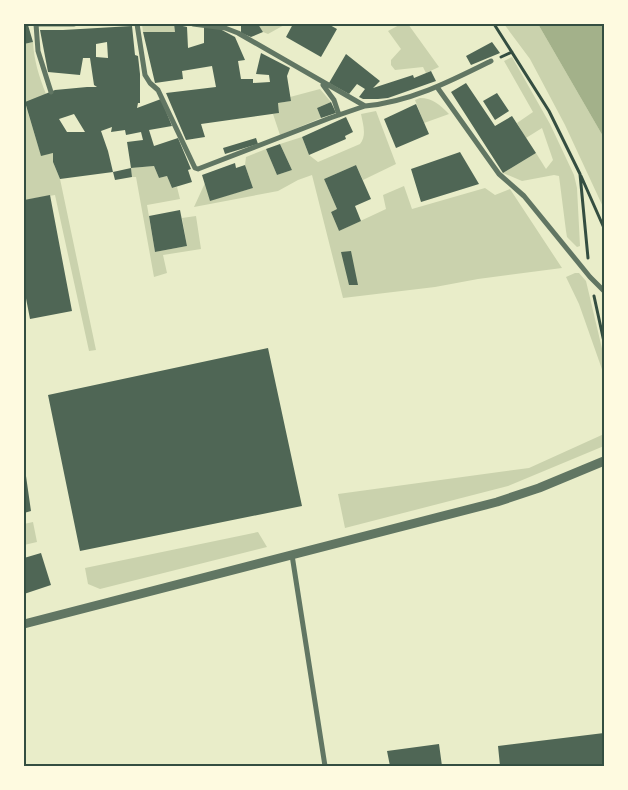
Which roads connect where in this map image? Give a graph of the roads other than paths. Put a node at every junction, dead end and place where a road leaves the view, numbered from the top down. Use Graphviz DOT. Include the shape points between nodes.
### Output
graph roads {
  1 [pos="35,24"];
  2 [pos="74,24"];
  3 [pos="136,24"];
  4 [pos="193,24"];
  5 [pos="491,62"];
  6 [pos="320,81"];
  7 [pos="437,87"];
  8 [pos="51,92"];
  9 [pos="365,106"];
  10 [pos="339,115"];
  11 [pos="604,291"];
  12 [pos="604,461"];
  13 [pos="292,555"];
  14 [pos="24,624"];
  15 [pos="325,766"];
  1 -- 2 [label="street"];
  1 -- 8 [label="street" via="38,51"];
  3 -- 10 [label="street" via="145,75 158,90 198,170"];
  4 -- 6 [label="street" via="238,33"];
  5 -- 7 [label="street"];
  6 -- 9 [label="street"];
  6 -- 10 [label="street" via="334,100"];
  7 -- 9 [label="street" via="380,105"];
  7 -- 11 [label="street" via="499,174 524,196"];
  9 -- 10 [label="street"];
  12 -- 13 [label="street" via="497,502"];
  13 -- 14 [label="street"];
  13 -- 15 [label="street"];
}
